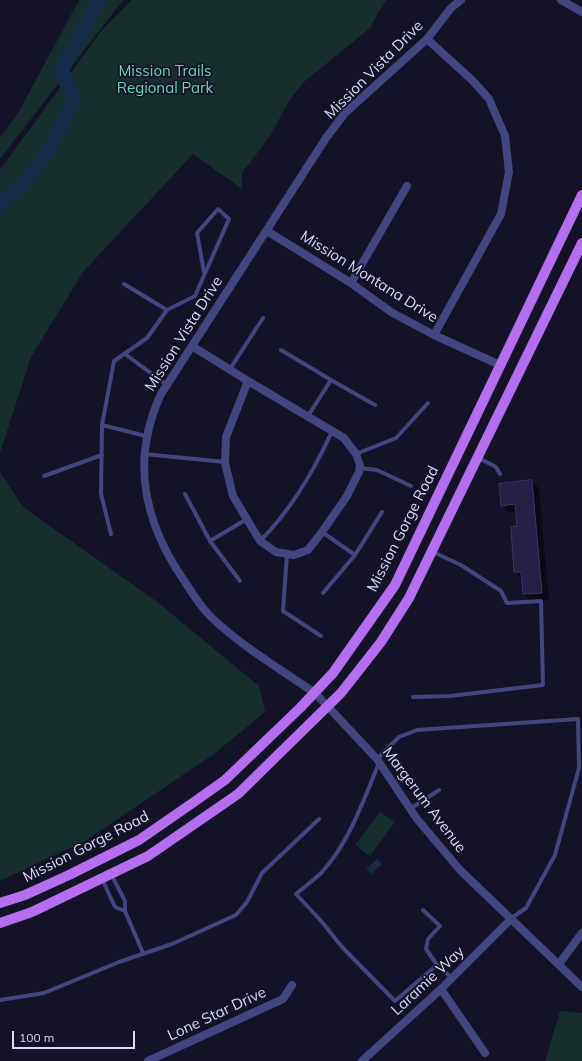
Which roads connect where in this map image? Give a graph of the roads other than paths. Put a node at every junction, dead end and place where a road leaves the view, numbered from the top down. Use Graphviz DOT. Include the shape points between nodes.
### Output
graph roads {
  1 [pos="460,0"];
  2 [pos="561,0"];
  3 [pos="582,12"];
  4 [pos="427,39"];
  5 [pos="408,186"];
  6 [pos="582,195"];
  7 [pos="267,231"];
  8 [pos="582,243"];
  9 [pos="204,272"];
  10 [pos="351,283"];
  11 [pos="124,284"];
  12 [pos="166,310"];
  13 [pos="263,318"];
  14 [pos="434,334"];
  15 [pos="192,346"];
  16 [pos="281,350"];
  17 [pos="125,354"];
  18 [pos="500,366"];
  19 [pos="230,370"];
  20 [pos="331,380"];
  21 [pos="248,381"];
  22 [pos="167,385"];
  23 [pos="428,403"];
  24 [pos="375,406"];
  25 [pos="308,416"];
  26 [pos="102,425"];
  27 [pos="332,431"];
  28 [pos="146,436"];
  29 [pos="144,454"];
  30 [pos="356,454"];
  31 [pos="102,455"];
  32 [pos="479,458"];
  33 [pos="225,462"];
  34 [pos="360,468"];
  35 [pos="500,474"];
  36 [pos="44,476"];
  37 [pos="411,486"];
  38 [pos="185,494"];
  39 [pos="382,512"];
  40 [pos="247,519"];
  41 [pos="322,532"];
  42 [pos="111,534"];
  43 [pos="210,541"];
  44 [pos="260,541"];
  45 [pos="433,552"];
  46 [pos="287,554"];
  47 [pos="355,555"];
  48 [pos="240,581"];
  49 [pos="323,593"];
  50 [pos="321,636"];
  51 [pos="315,693"];
  52 [pos="413,698"];
  53 [pos="328,706"];
  54 [pos="378,761"];
  55 [pos="439,790"];
  56 [pos="410,809"];
  57 [pos="319,819"];
  58 [pos="111,874"];
  59 [pos="101,879"];
  60 [pos="0,904"];
  61 [pos="422,910"];
  62 [pos="125,911"];
  63 [pos="510,920"];
  64 [pos="0,923"];
  65 [pos="582,933"];
  66 [pos="143,953"];
  67 [pos="559,964"];
  68 [pos="437,965"];
  69 [pos="452,978"];
  70 [pos="292,985"];
  71 [pos="582,987"];
  72 [pos="441,989"];
  73 [pos="0,1000"];
  74 [pos="485,1053"];
  75 [pos="148,1061"];
  76 [pos="362,1061"];
  1 -- 4 [label="street, Mission Vista Drive"];
  2 -- 3 [label="street"];
  4 -- 7 [label="street, Mission Vista Drive" via="346,113 326,138"];
  4 -- 14 [label="street" via="473,81 488,99 505,136 509,172 501,214"];
  5 -- 10 [label="street"];
  6 -- 18 [label="main road, Mission Gorge Road"];
  7 -- 10 [label="street, Mission Montana Drive"];
  7 -- 15 [label="street, Mission Vista Drive"];
  8 -- 32 [label="main road"];
  9 -- 9 [label="lane" via="228,220 218,209 197,233"];
  9 -- 12 [label="lane" via="195,296"];
  10 -- 14 [label="street, Mission Montana Drive" via="391,312"];
  11 -- 12 [label="lane"];
  12 -- 17 [label="lane" via="147,338"];
  13 -- 19 [label="lane"];
  14 -- 18 [label="street, Mission Montana Drive"];
  15 -- 19 [label="street"];
  15 -- 22 [label="street, Mission Vista Drive"];
  16 -- 20 [label="lane"];
  17 -- 22 [label="lane"];
  17 -- 26 [label="lane" via="114,361"];
  18 -- 51 [label="main road, Mission Gorge Road" via="395,585 333,673"];
  19 -- 21 [label="street"];
  20 -- 24 [label="lane"];
  20 -- 25 [label="lane"];
  21 -- 25 [label="street"];
  21 -- 33 [label="street" via="226,437"];
  22 -- 28 [label="street, Mission Vista Drive" via="153,411"];
  23 -- 30 [label="lane" via="396,438"];
  25 -- 27 [label="street"];
  26 -- 28 [label="lane"];
  26 -- 31 [label="lane"];
  27 -- 30 [label="street" via="344,438"];
  27 -- 44 [label="lane" via="304,487 275,526"];
  28 -- 29 [label="street, Mission Vista Drive"];
  29 -- 33 [label="lane"];
  29 -- 51 [label="street, Mission Vista Drive" via="146,498 153,521 170,561 195,597 208,615 225,630"];
  30 -- 34 [label="street"];
  31 -- 36 [label="lane"];
  31 -- 42 [label="lane" via="102,494"];
  32 -- 35 [label="lane" via="496,468"];
  32 -- 45 [label="main road"];
  33 -- 40 [label="street" via="233,496"];
  34 -- 37 [label="lane" via="377,470"];
  34 -- 41 [label="street" via="347,496"];
  38 -- 43 [label="lane"];
  39 -- 47 [label="lane"];
  40 -- 43 [label="lane"];
  40 -- 44 [label="street"];
  41 -- 46 [label="street" via="308,550 294,555"];
  41 -- 47 [label="lane"];
  43 -- 48 [label="lane"];
  44 -- 46 [label="street" via="276,552"];
  45 -- 52 [label="lane" via="461,565 501,591 507,603 541,601 543,685"];
  45 -- 53 [label="main road" via="409,598 381,642"];
  46 -- 50 [label="lane" via="282,612"];
  47 -- 49 [label="lane"];
  51 -- 53 [label="street, Margerum Avenue"];
  51 -- 60 [label="main road, Mission Gorge Road" via="225,780 139,840 69,875"];
  53 -- 54 [label="street, Margerum Avenue"];
  53 -- 58 [label="main road" via="238,794 148,856"];
  54 -- 56 [label="street, Margerum Avenue"];
  54 -- 63 [label="lane" via="399,738 417,730 578,719 579,768 555,855 526,908"];
  54 -- 68 [label="lane" via="356,820 340,849 321,872 296,894 342,947 395,1001"];
  55 -- 56 [label="lane"];
  56 -- 63 [label="street, Margerum Avenue" via="460,870"];
  57 -- 66 [label="lane" via="262,873 247,902 236,915 172,944"];
  58 -- 59 [label="main road"];
  58 -- 62 [label="lane" via="125,901"];
  59 -- 62 [label="lane" via="115,907"];
  59 -- 64 [label="main road" via="32,912"];
  61 -- 68 [label="lane" via="440,926 428,939 426,949"];
  62 -- 66 [label="lane"];
  63 -- 67 [label="street, Margerum Avenue"];
  63 -- 69 [label="street, Laramie Way"];
  65 -- 67 [label="street"];
  66 -- 73 [label="lane" via="44,992"];
  67 -- 71 [label="street, Margerum Avenue"];
  68 -- 69 [label="lane"];
  69 -- 72 [label="street, Laramie Way"];
  70 -- 75 [label="street, Lone Star Drive" via="283,999"];
  72 -- 74 [label="street"];
  72 -- 76 [label="street, Laramie Way"];
}
